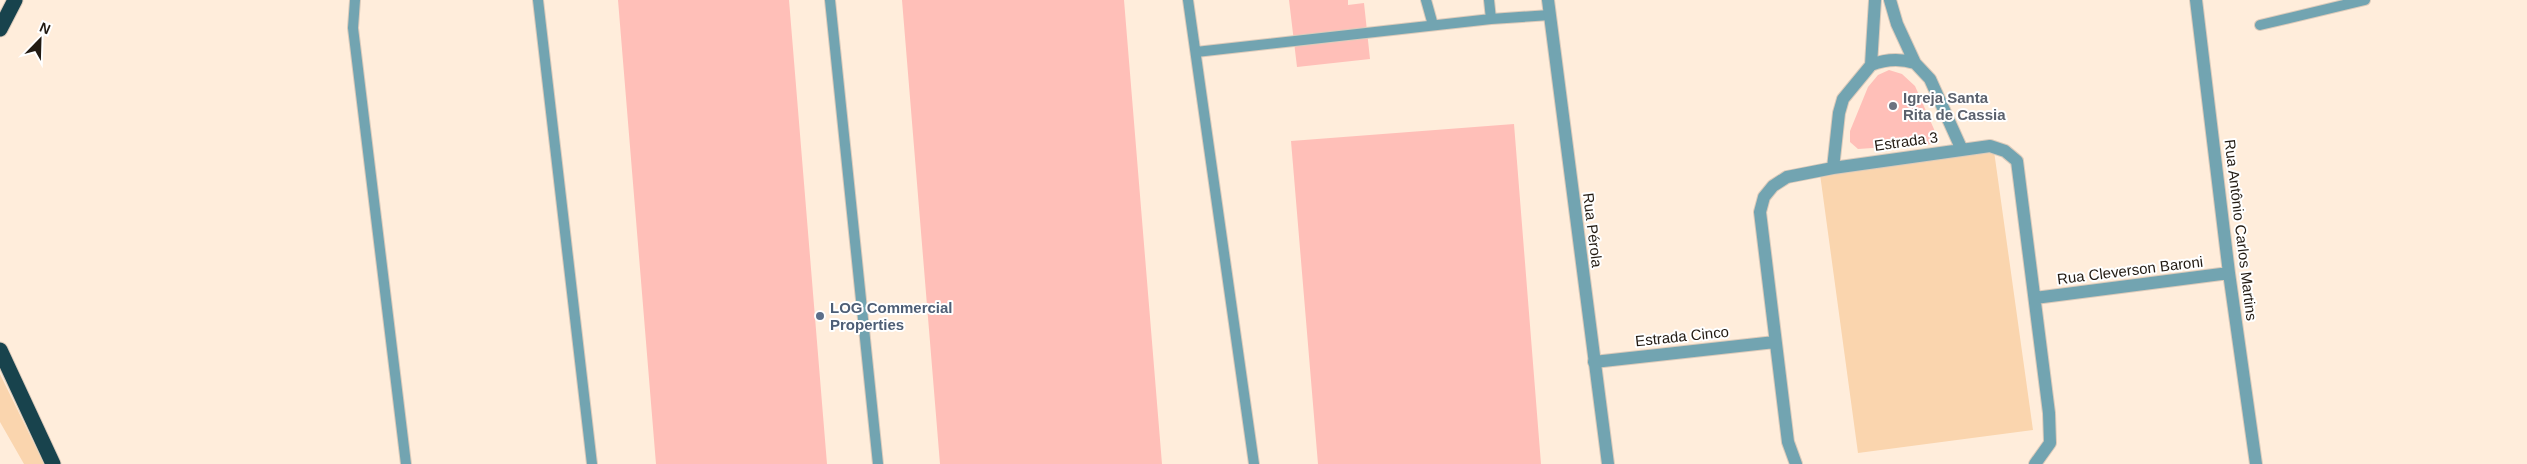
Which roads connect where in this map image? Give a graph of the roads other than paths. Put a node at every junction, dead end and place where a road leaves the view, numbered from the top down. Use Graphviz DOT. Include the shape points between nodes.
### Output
graph roads {
  1 [pos="15,0"];
  2 [pos="355,0"];
  3 [pos="538,0"];
  4 [pos="830,0"];
  5 [pos="1188,0"];
  6 [pos="1426,0"];
  7 [pos="1489,0"];
  8 [pos="1548,0"];
  9 [pos="1875,0"];
  10 [pos="1890,0"];
  11 [pos="2196,0"];
  12 [pos="2366,0"];
  13 [pos="1550,15"];
  14 [pos="1491,19"];
  15 [pos="1433,25"];
  16 [pos="2260,25"];
  17 [pos="0,29"];
  18 [pos="1196,52"];
  19 [pos="1915,63"];
  20 [pos="1871,65"];
  21 [pos="1962,150"];
  22 [pos="1833,168"];
  23 [pos="2228,273"];
  24 [pos="2035,298"];
  25 [pos="1775,342"];
  26 [pos="0,350"];
  27 [pos="1594,362"];
  28 [pos="53,464"];
  29 [pos="406,464"];
  30 [pos="592,464"];
  31 [pos="878,464"];
  32 [pos="1254,464"];
  33 [pos="1608,464"];
  34 [pos="1796,464"];
  35 [pos="2035,464"];
  36 [pos="2256,464"];
  1 -- 17 [label="highway"];
  2 -- 29 [label="lane" via="353,28"];
  3 -- 30 [label="lane"];
  4 -- 31 [label="lane"];
  5 -- 18 [label="lane"];
  6 -- 15 [label="lane"];
  7 -- 14 [label="lane"];
  8 -- 13 [label="street, Rua Pérola"];
  9 -- 20 [label="street"];
  10 -- 19 [label="street"];
  11 -- 23 [label="street, Rua Antônio Carlos Martins"];
  12 -- 16 [label="lane"];
  13 -- 14 [label="lane"];
  13 -- 27 [label="street, Rua Pérola"];
  14 -- 15 [label="lane"];
  15 -- 18 [label="lane"];
  18 -- 32 [label="lane"];
  19 -- 20 [label="street" via="1902,59 1883,60"];
  19 -- 21 [label="street" via="1930,80"];
  20 -- 22 [label="street" via="1843,99"];
  21 -- 22 [label="street, Estrada 3"];
  21 -- 24 [label="street, Estrada 3" via="1990,146 2005,151 2017,161"];
  22 -- 25 [label="street, Estrada 3" via="1787,177 1764,197 1760,212"];
  23 -- 24 [label="street, Rua Cleverson Baroni"];
  23 -- 36 [label="street, Rua Antônio Carlos Martins"];
  24 -- 35 [label="street, Estrada 3" via="2050,443"];
  25 -- 27 [label="street, Estrada Cinco"];
  25 -- 34 [label="street, Estrada 3" via="1788,442"];
  26 -- 28 [label="highway"];
  27 -- 33 [label="street, Rua Pérola"];
}
